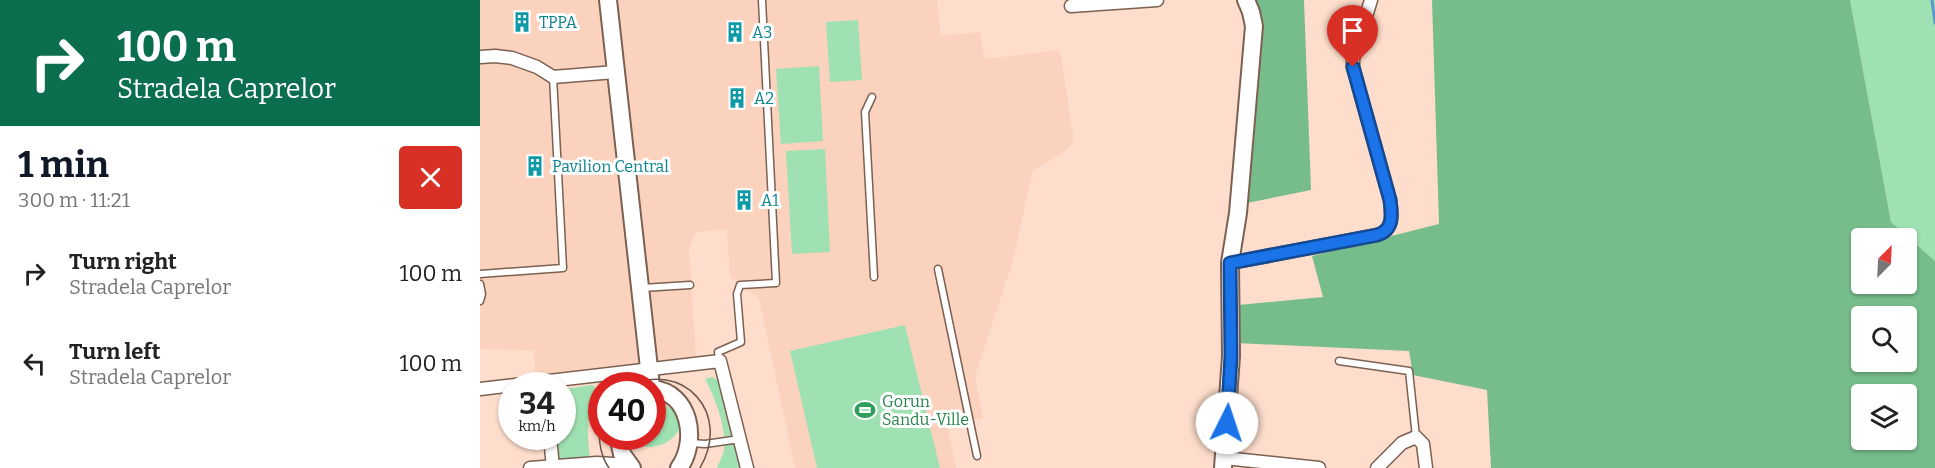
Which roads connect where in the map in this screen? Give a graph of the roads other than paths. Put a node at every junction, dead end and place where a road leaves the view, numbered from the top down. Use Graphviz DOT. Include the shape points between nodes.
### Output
graph roads {
  1 [pos="608,0"];
  2 [pos="762,0"];
  3 [pos="1157,0"];
  4 [pos="1246,0"];
  5 [pos="1371,0"];
  6 [pos="1071,6"];
  7 [pos="480,57"];
  8 [pos="615,72"];
  9 [pos="553,77"];
  10 [pos="872,97"];
  11 [pos="1230,263"];
  12 [pos="938,269"];
  13 [pos="480,274"];
  14 [pos="874,277"];
  15 [pos="480,284"];
  16 [pos="690,285"];
  17 [pos="639,288"];
  18 [pos="480,301"];
  19 [pos="1339,361"];
  20 [pos="720,362"];
  21 [pos="649,372"];
  22 [pos="666,377"];
  23 [pos="498,387"];
  24 [pos="480,389"];
  25 [pos="666,393"];
  26 [pos="1416,437"];
  27 [pos="740,439"];
  28 [pos="690,443"];
  29 [pos="551,450"];
  30 [pos="621,450"];
  31 [pos="977,456"];
  32 [pos="1223,463"];
  33 [pos="630,466"];
  34 [pos="681,466"];
  35 [pos="553,467"];
  36 [pos="530,468"];
  37 [pos="747,468"];
  38 [pos="1319,468"];
  39 [pos="1377,468"];
  40 [pos="1426,468"];
  1 -- 8 [label="main road"];
  2 -- 20 [label="lane" via="776,283 740,285 737,294 741,342 718,352"];
  3 -- 6 [label="street"];
  4 -- 11 [label="main road" via="1254,26"];
  5 -- 11 [label="street" via="1353,67 1390,200 1389,226 1382,234"];
  7 -- 9 [label="street" via="512,58"];
  8 -- 9 [label="street"];
  8 -- 17 [label="main road"];
  9 -- 13 [label="lane" via="563,268"];
  10 -- 14 [label="lane" via="865,111"];
  11 -- 32 [label="main road" via="1231,356"];
  12 -- 31 [label="lane"];
  15 -- 18 [label="lane"];
  16 -- 17 [label="lane"];
  17 -- 21 [label="main road"];
  19 -- 26 [label="lane" via="1409,371"];
  20 -- 22 [label="street"];
  20 -- 27 [label="street"];
  23 -- 24 [label="street"];
  25 -- 28 [label="main road" via="684,411"];
  26 -- 39 [label="street" via="1402,443"];
  26 -- 40 [label="street" via="1423,444"];
  27 -- 28 [label="lane"];
  27 -- 37 [label="street"];
  28 -- 34 [label="main road"];
  29 -- 35 [label="street"];
  30 -- 33 [label="main road"];
  32 -- 38 [label="street"];
  33 -- 35 [label="street" via="606,463"];
  35 -- 36 [label="street"];
}
